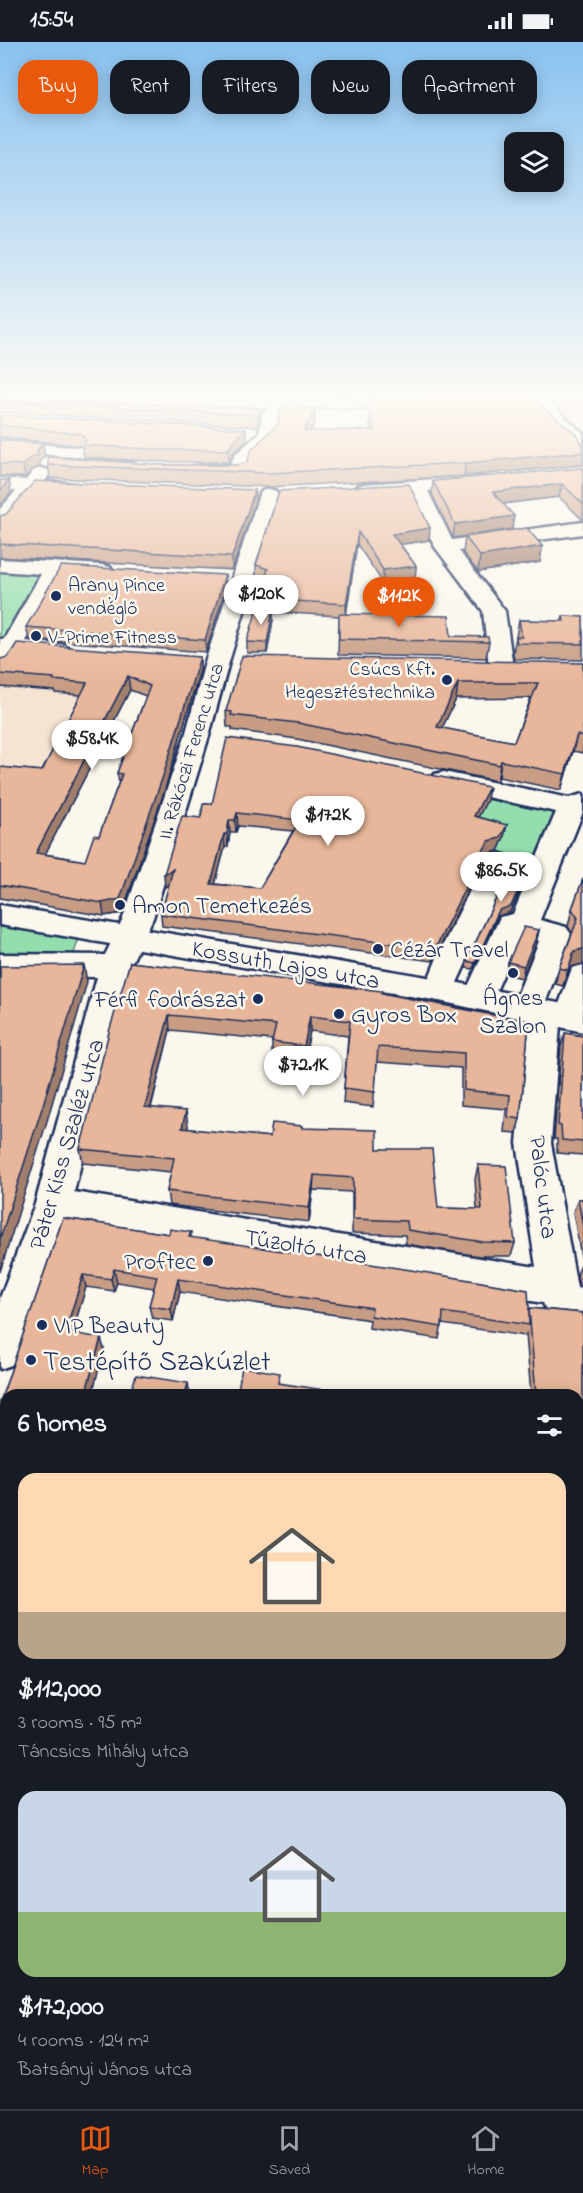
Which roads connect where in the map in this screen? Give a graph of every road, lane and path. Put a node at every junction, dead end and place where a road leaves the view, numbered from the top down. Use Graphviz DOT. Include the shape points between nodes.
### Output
graph roads {
  1 [pos="28,491"];
  2 [pos="266,491"];
  3 [pos="419,491"];
  4 [pos="292,494"];
  5 [pos="269,495"];
  6 [pos="583,528"];
  7 [pos="1,533"];
  8 [pos="445,547"];
  9 [pos="0,565"];
  10 [pos="55,568"];
  11 [pos="126,572"];
  12 [pos="220,578"];
  13 [pos="243,579"];
  14 [pos="496,625"];
  15 [pos="519,625"];
  16 [pos="4,652"];
  17 [pos="80,652"];
  18 [pos="478,667"];
  19 [pos="501,667"];
  20 [pos="525,668"];
  21 [pos="423,776"];
  22 [pos="577,805"];
  23 [pos="498,862"];
  24 [pos="0,915"];
  25 [pos="523,926"];
  26 [pos="123,952"];
  27 [pos="0,965"];
  28 [pos="583,976"];
  29 [pos="439,990"];
  30 [pos="479,997"];
  31 [pos="557,1014"];
  32 [pos="53,1204"];
  33 [pos="571,1297"];
  34 [pos="1,1344"];
  1 -- 7 [label="street"];
  2 -- 5 [label="street"];
  3 -- 8 [label="street"];
  4 -- 5 [label="street"];
  5 -- 13 [label="street, II. Rákóczi Ferenc utca"];
  6 -- 8 [label="street"];
  8 -- 14 [label="street" via="494,611"];
  9 -- 10 [label="street"];
  10 -- 11 [label="street"];
  10 -- 16 [label="street"];
  12 -- 13 [label="street"];
  13 -- 26 [label="street, II. Rákóczi Ferenc utca" via="217,662 208,738"];
  14 -- 15 [label="street"];
  14 -- 19 [label="street"];
  16 -- 17 [label="street"];
  18 -- 19 [label="street"];
  19 -- 20 [label="street"];
  21 -- 22 [label="street"];
  22 -- 25 [label="street"];
  23 -- 29 [label="street"];
  24 -- 26 [label="street"];
  25 -- 30 [label="street" via="510,924"];
  25 -- 31 [label="street" via="556,934"];
  26 -- 27 [label="street"];
  26 -- 29 [label="street, Kossuth Lajos utca"];
  26 -- 32 [label="street, Páter Kiss Szaléz utca"];
  28 -- 31 [label="street"];
  29 -- 30 [label="street, Kossuth Lajos utca"];
  30 -- 31 [label="street, Kossuth Lajos utca"];
  31 -- 33 [label="street, Palóc utca" via="534,1143"];
  32 -- 33 [label="street, Tűzoltó utca"];
  32 -- 34 [label="street, Páter Kiss Szaléz utca"];
}
